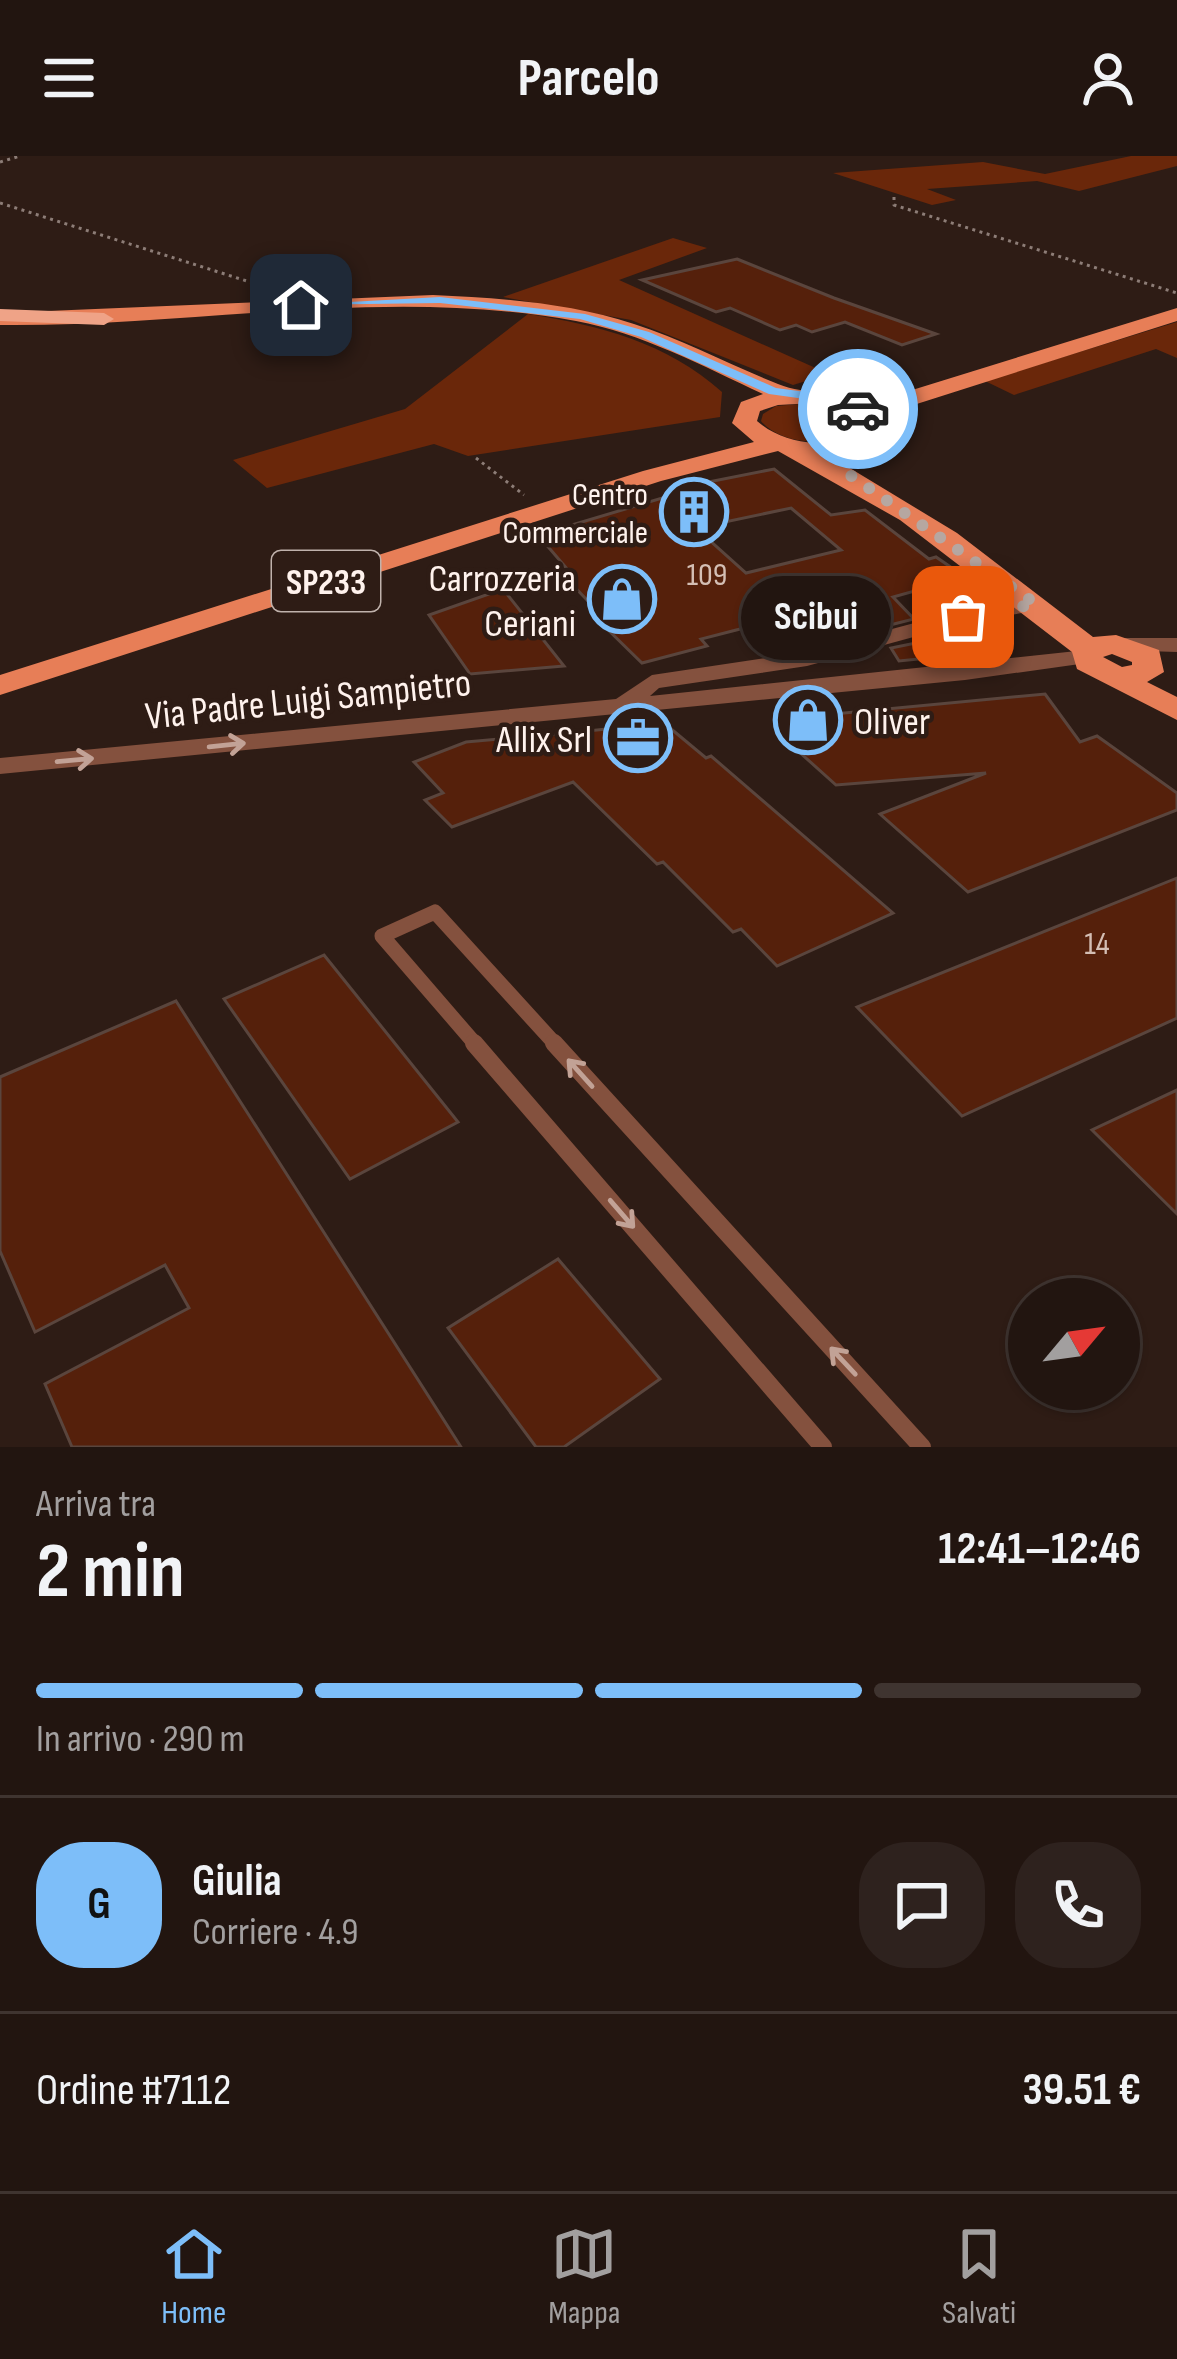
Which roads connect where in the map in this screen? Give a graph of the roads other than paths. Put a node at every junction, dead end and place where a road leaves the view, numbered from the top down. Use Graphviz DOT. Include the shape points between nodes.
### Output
graph roads {
  1 [pos="1177,314"];
  2 [pos="0,317"];
  3 [pos="700,359"];
  4 [pos="920,392"];
  5 [pos="794,396"];
  6 [pos="836,400"];
  7 [pos="866,413"];
  8 [pos="747,416"];
  9 [pos="852,443"];
  10 [pos="785,445"];
  11 [pos="850,475"];
  12 [pos="652,476"];
  13 [pos="1036,604"];
  14 [pos="1177,645"];
  15 [pos="1104,654"];
  16 [pos="1159,665"];
  17 [pos="0,685"];
  18 [pos="1177,700"];
  19 [pos="624,705"];
  20 [pos="1177,710"];
  21 [pos="0,766"];
  22 [pos="823,1447"];
  23 [pos="922,1447"];
  1 -- 4 [label="main road, SP233"];
  2 -- 3 [label="main road" via="460,301 581,316"];
  3 -- 5 [label="main road"];
  3 -- 8 [label="main road" via="736,388"];
  4 -- 6 [label="main road, SP233"];
  4 -- 7 [label="main road, SP233"];
  5 -- 6 [label="main road, SP233"];
  5 -- 8 [label="main road, SP233"];
  6 -- 7 [label="main road, SP233"];
  7 -- 9 [label="main road" via="872,428"];
  8 -- 10 [label="main road" via="751,432"];
  8 -- 12 [label="main road, SP233"];
  9 -- 10 [label="main road, SP233"];
  9 -- 11 [label="main road" via="843,454"];
  10 -- 11 [label="main road"];
  10 -- 12 [label="main road, SP233"];
  11 -- 13 [label="main road"];
  12 -- 17 [label="main road, SP233"];
  13 -- 15 [label="main road"];
  13 -- 19 [label="street, Via Padre Luigi Sampietro" via="807,658 652,682"];
  14 -- 15 [label="street, Via Padre Luigi Sampietro"];
  15 -- 16 [label="main road" via="1127,678"];
  15 -- 19 [label="street, Via Padre Luigi Sampietro"];
  15 -- 20 [label="main road"];
  16 -- 18 [label="main road"];
  21 -- 19 [label="street, Via Padre Luigi Sampietro, one-way"];
  23 -- 22 [label="lane, one-way" via="435,912 382,936"];
}
